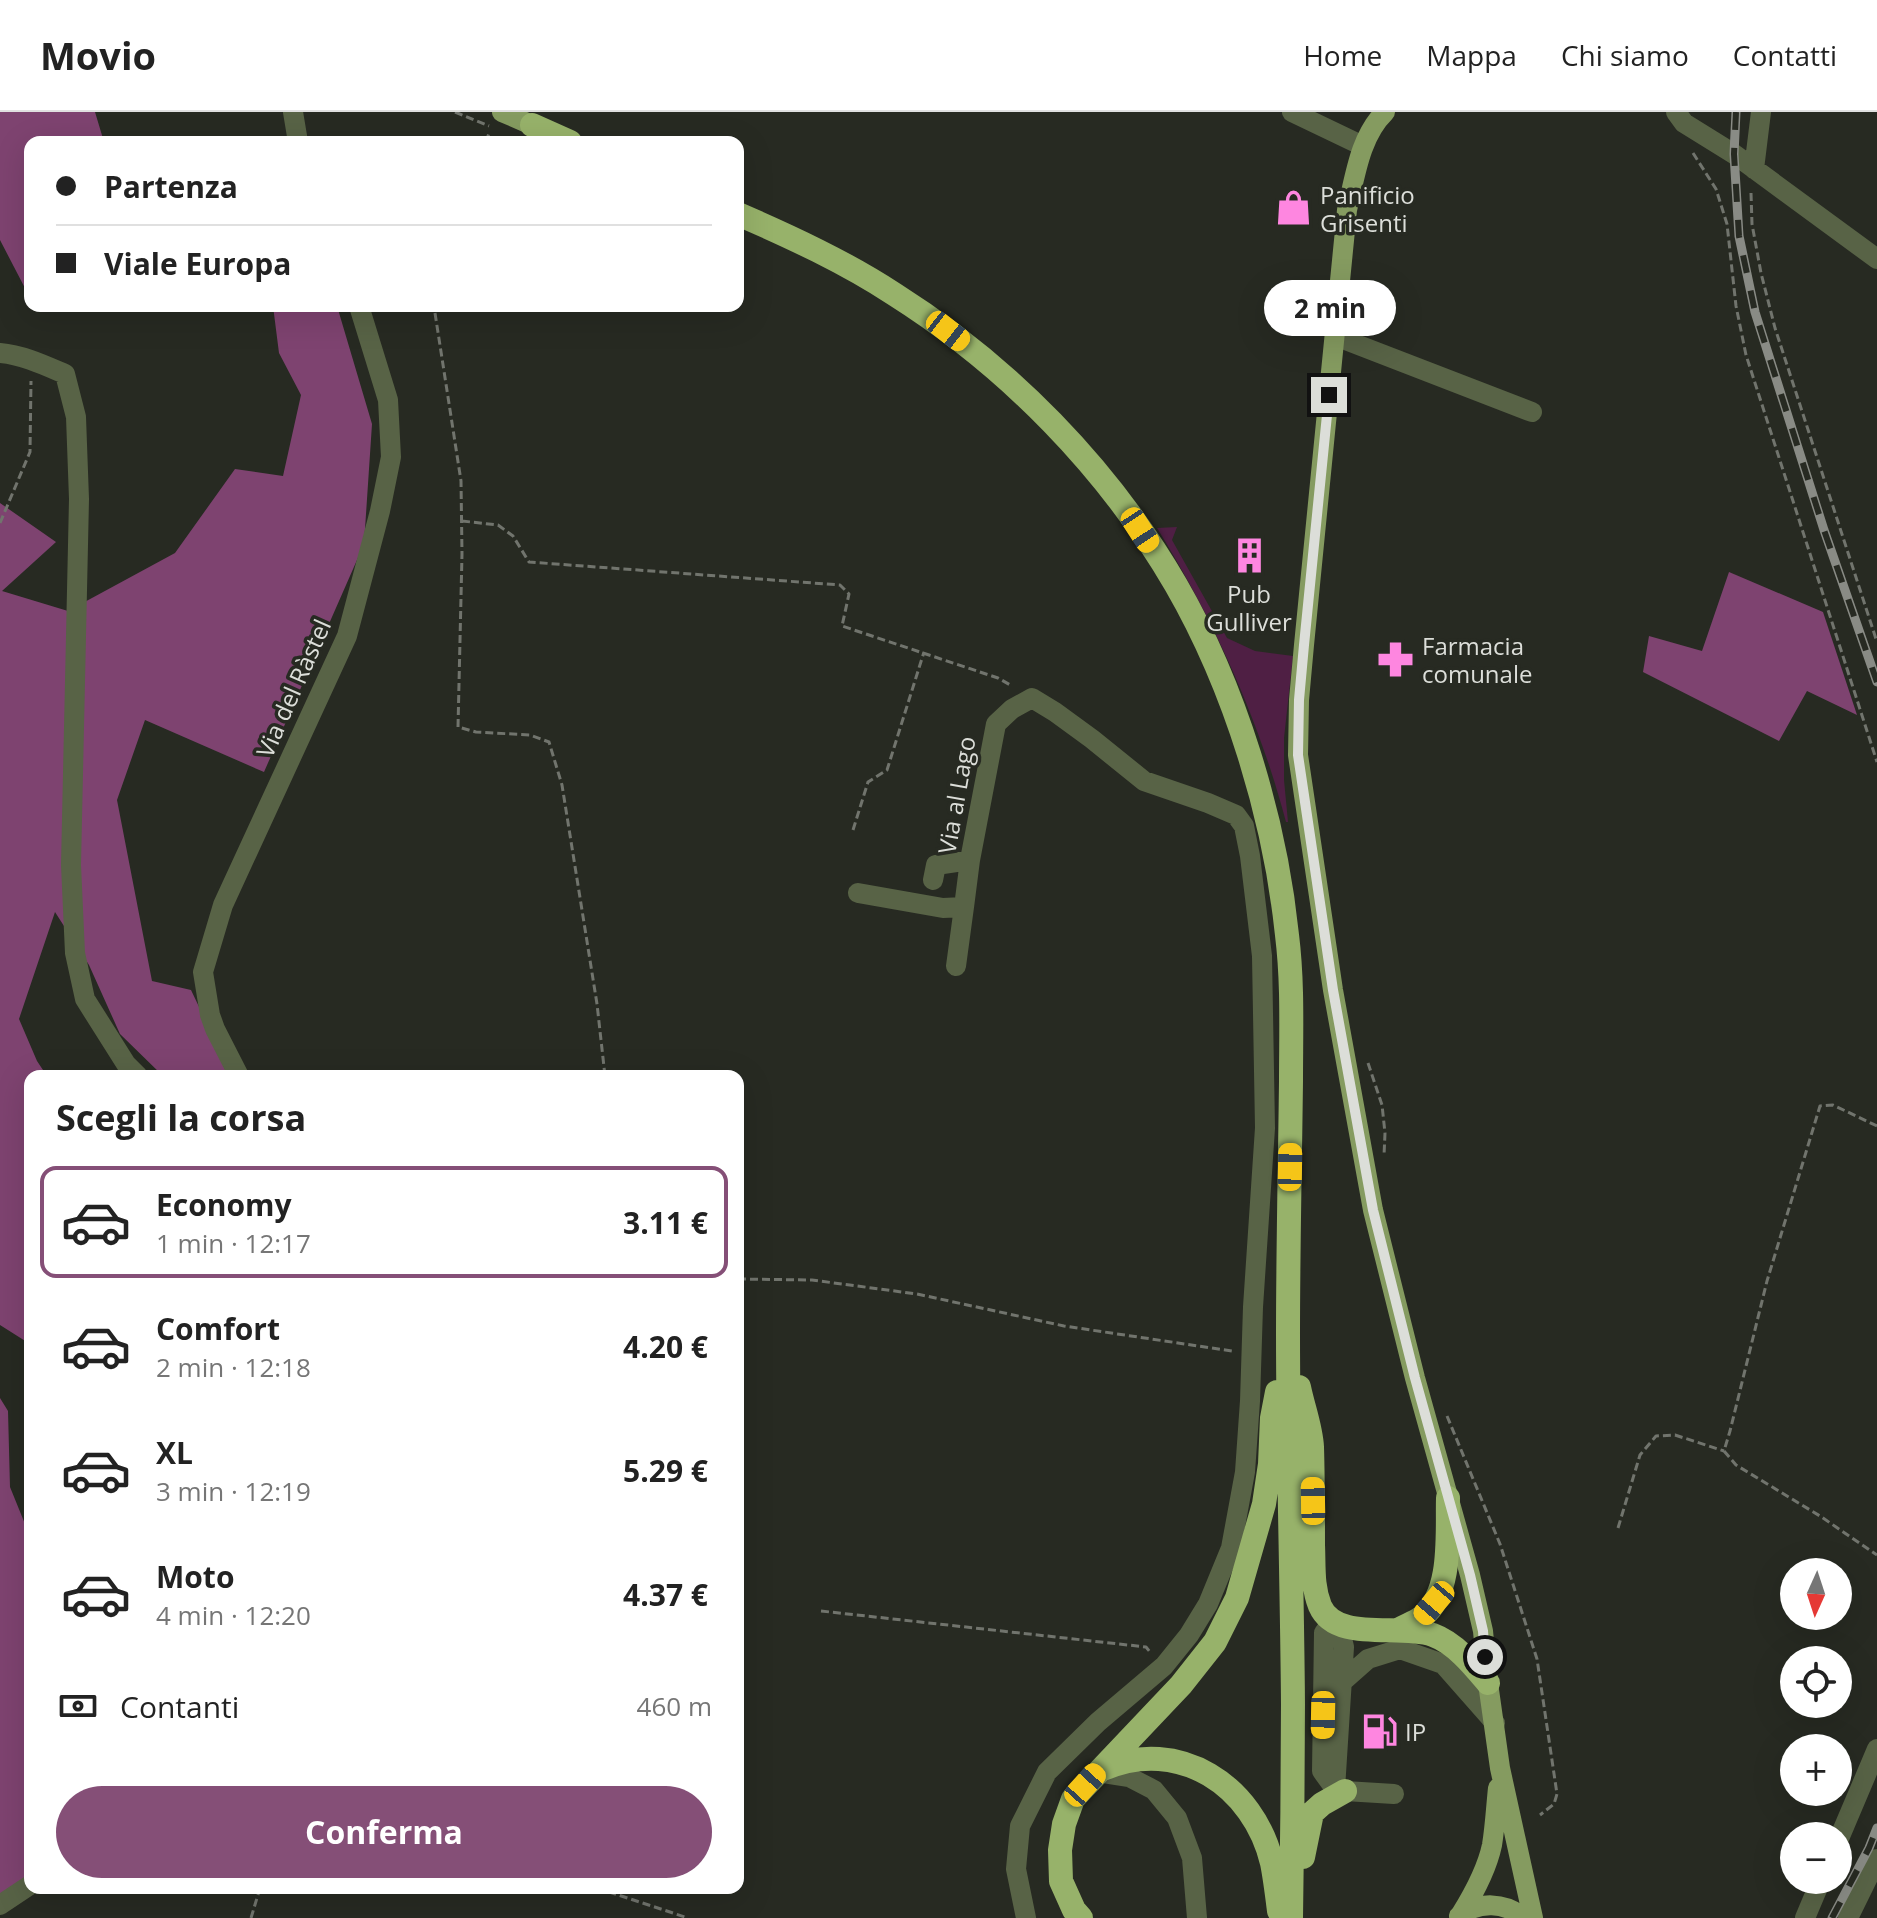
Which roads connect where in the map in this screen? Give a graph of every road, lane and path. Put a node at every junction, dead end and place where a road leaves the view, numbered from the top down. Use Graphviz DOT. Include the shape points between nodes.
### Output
graph roads {
  1 [pos="293,112"];
  2 [pos="502,112"];
  3 [pos="1292,112"];
  4 [pos="1385,112"];
  5 [pos="1761,112"];
  6 [pos="1680,117"];
  7 [pos="532,125"];
  8 [pos="489,133"];
  9 [pos="297,136"];
  10 [pos="488,136"];
  11 [pos="557,136"];
  12 [pos="1363,146"];
  13 [pos="1754,169"];
  14 [pos="744,217"];
  15 [pos="1877,259"];
  16 [pos="361,312"];
  17 [pos="435,313"];
  18 [pos="1335,336"];
  19 [pos="0,353"];
  20 [pos="31,360"];
  21 [pos="1532,412"];
  22 [pos="462,521"];
  23 [pos="0,523"];
  24 [pos="1877,642"];
  25 [pos="924,652"];
  26 [pos="1032,698"];
  27 [pos="1877,762"];
  28 [pos="853,830"];
  29 [pos="970,860"];
  30 [pos="933,880"];
  31 [pos="858,893"];
  32 [pos="964,907"];
  33 [pos="956,966"];
  34 [pos="1367,1061"];
  35 [pos="132,1070"];
  36 [pos="236,1070"];
  37 [pos="604,1070"];
  38 [pos="1877,1126"];
  39 [pos="1384,1157"];
  40 [pos="744,1279"];
  41 [pos="1288,1335"];
  42 [pos="1251,1354"];
  43 [pos="1445,1410"];
  44 [pos="1724,1451"];
  45 [pos="1448,1498"];
  46 [pos="1618,1528"];
  47 [pos="1877,1555"];
  48 [pos="821,1611"];
  49 [pos="1332,1622"];
  50 [pos="1400,1629"];
  51 [pos="1164,1666"];
  52 [pos="1342,1682"];
  53 [pos="1488,1683"];
  54 [pos="1495,1723"];
  55 [pos="1877,1749"];
  56 [pos="1500,1768"];
  57 [pos="1097,1772"];
  58 [pos="1340,1790"];
  59 [pos="1394,1794"];
  60 [pos="1540,1815"];
  61 [pos="1846,1822"];
  62 [pos="1877,1859"];
  63 [pos="24,1889"];
  64 [pos="258,1894"];
  65 [pos="615,1894"];
  66 [pos="1815,1894"];
  67 [pos="0,1905"];
  68 [pos="1459,1916"];
  69 [pos="251,1918"];
  70 [pos="688,1918"];
  71 [pos="1026,1918"];
  72 [pos="1081,1918"];
  73 [pos="1197,1918"];
  74 [pos="1280,1918"];
  75 [pos="1292,1918"];
  76 [pos="1524,1918"];
  77 [pos="1533,1918"];
  78 [pos="1805,1918"];
  79 [pos="1848,1918"];
  1 -- 9 [label="street"];
  2 -- 7 [label="main road"];
  3 -- 12 [label="street"];
  4 -- 12 [label="main road"];
  5 -- 13 [label="street"];
  6 -- 13 [label="street"];
  6 -- 27 [label="path" via="1690,147 1716,189 1727,224 1746,355"];
  7 -- 11 [label="highway"];
  8 -- 10 [label="path"];
  12 -- 18 [label="main road" via="1347,210"];
  13 -- 15 [label="street"];
  13 -- 24 [label="path" via="1752,224 1775,328"];
  14 -- 41 [label="highway" via="893,293 1005,377 1100,475 1175,585 1202,637 1265,807 1288,940"];
  16 -- 36 [label="street, Via del Ràstel" via="388,400 391,457 347,636 223,905 203,972 210,1015"];
  17 -- 22 [label="path" via="461,481"];
  18 -- 21 [label="street"];
  18 -- 45 [label="main road" via="1298,755 1373,1210"];
  19 -- 20 [label="street"];
  20 -- 23 [label="path" via="30,452"];
  20 -- 35 [label="street" via="65,374 76,417 71,865 75,953 85,999"];
  22 -- 25 [label="path" via="498,525 513,536 529,562 840,585 849,594 842,626"];
  22 -- 37 [label="path" via="458,727 549,742 562,785"];
  25 -- 26 [label="path" via="998,678"];
  25 -- 28 [label="path" via="887,770 868,782"];
  26 -- 29 [label="street, Via al Lago" via="996,724"];
  26 -- 42 [label="street" via="1144,781 1236,815 1244,826 1262,956 1265,1128"];
  29 -- 30 [label="street" via="936,865"];
  29 -- 32 [label="street, Via al Lago"];
  31 -- 32 [label="street"];
  32 -- 33 [label="street, Via al Lago"];
  34 -- 39 [label="path" via="1382,1105"];
  38 -- 44 [label="path" via="1833,1105 1820,1106 1767,1281"];
  40 -- 42 [label="path" via="812,1280 917,1294 1064,1326"];
  41 -- 49 [label="highway" via="1311,1442 1314,1589"];
  41 -- 57 [label="highway" via="1272,1418 1264,1504 1237,1598 1215,1642 1181,1685"];
  41 -- 75 [label="highway"];
  42 -- 51 [label="street" via="1245,1472 1231,1548 1208,1604"];
  43 -- 60 [label="path" via="1500,1544 1537,1659 1557,1794"];
  44 -- 46 [label="path" via="1675,1435 1656,1436 1640,1455"];
  44 -- 47 [label="path" via="1736,1465"];
  45 -- 50 [label="highway" via="1442,1589 1423,1617"];
  45 -- 53 [label="main road" via="1483,1631"];
  48 -- 51 [label="path" via="1146,1647"];
  49 -- 50 [label="highway" via="1360,1629"];
  49 -- 52 [label="street" via="1344,1647"];
  49 -- 58 [label="street" via="1324,1633 1322,1771"];
  50 -- 53 [label="highway" via="1434,1635 1465,1655"];
  51 -- 71 [label="street" via="1047,1772 1020,1826 1016,1869"];
  52 -- 54 [label="street" via="1368,1659 1400,1649 1443,1664"];
  52 -- 58 [label="street"];
  53 -- 54 [label="main road"];
  54 -- 56 [label="main road"];
  55 -- 61 [label="street"];
  56 -- 68 [label="main road" via="1492,1847"];
  56 -- 77 [label="main road"];
  57 -- 72 [label="highway" via="1073,1799 1060,1850 1061,1881"];
  57 -- 73 [label="street" via="1129,1777 1154,1790 1177,1818 1192,1858"];
  57 -- 74 [label="highway" via="1127,1761 1159,1759 1190,1765 1218,1779 1241,1800 1264,1840"];
  58 -- 59 [label="street"];
  58 -- 75 [label="highway" via="1312,1813"];
  62 -- 79 [label="street"];
  63 -- 67 [label="street"];
  64 -- 69 [label="path"];
  65 -- 70 [label="path"];
  66 -- 78 [label="street"];
  68 -- 76 [label="main road" via="1491,1905 1510,1908"];
}
